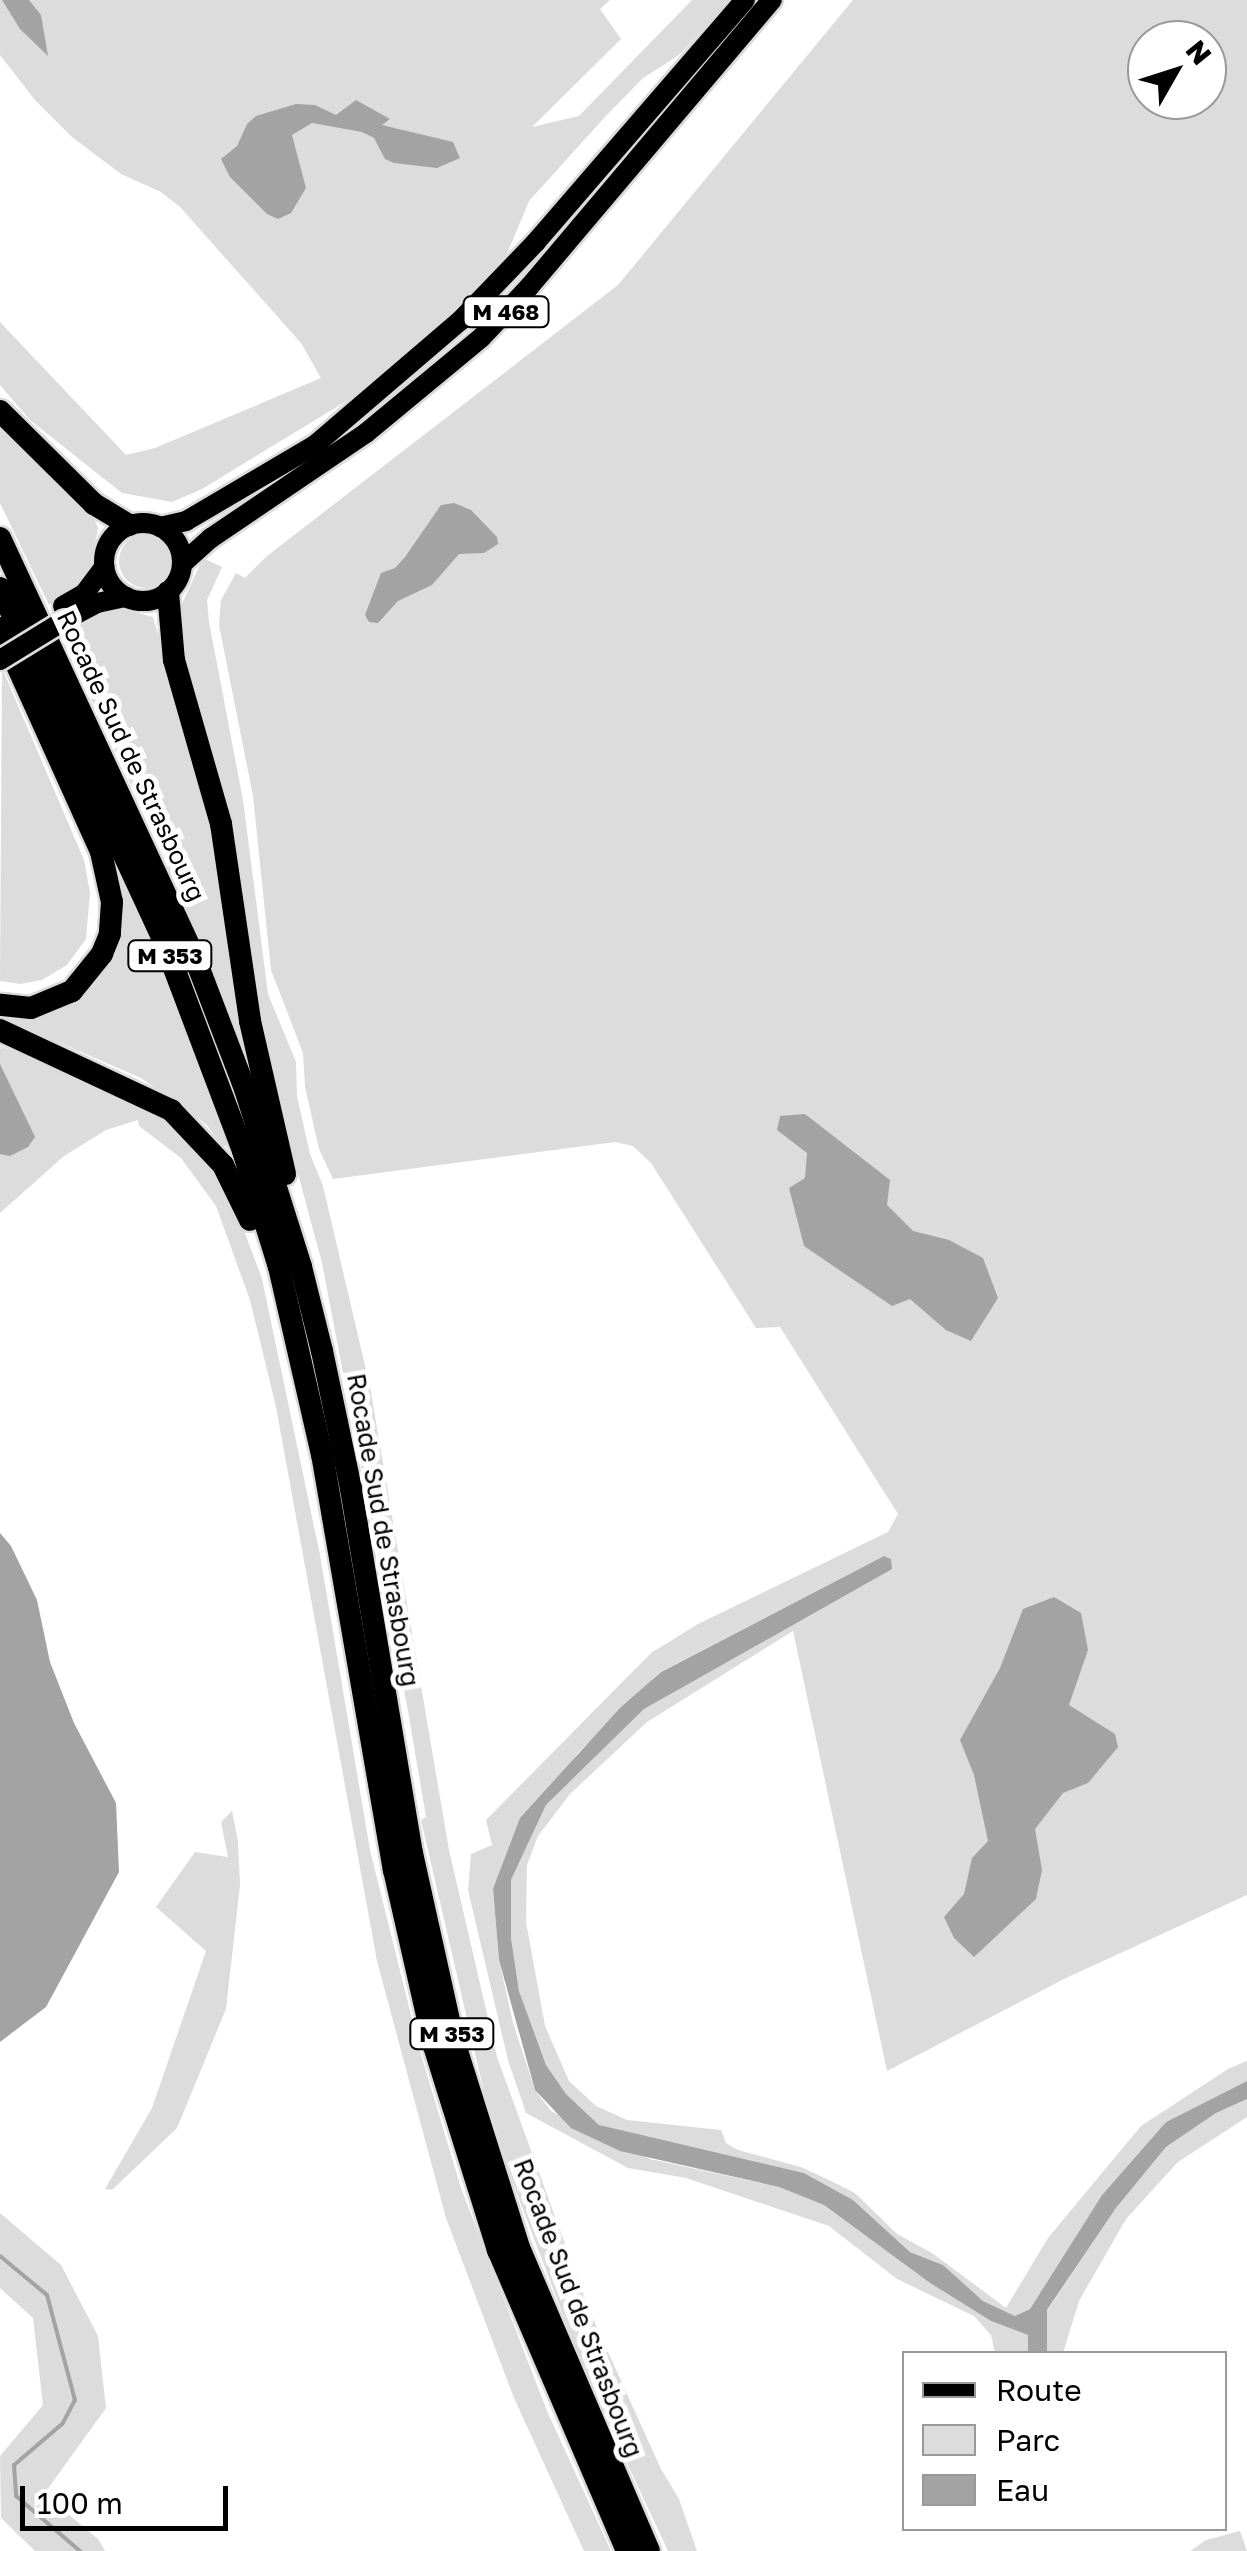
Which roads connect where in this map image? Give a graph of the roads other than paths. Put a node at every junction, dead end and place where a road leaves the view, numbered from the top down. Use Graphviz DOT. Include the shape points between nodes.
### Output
graph roads {
  1 [pos="746,0"];
  2 [pos="772,0"];
  3 [pos="0,411"];
  4 [pos="128,525"];
  5 [pos="160,527"];
  6 [pos="0,538"];
  7 [pos="183,562"];
  8 [pos="104,567"];
  9 [pos="0,588"];
  10 [pos="168,592"];
  11 [pos="126,597"];
  12 [pos="62,614"];
  13 [pos="0,628"];
  14 [pos="0,645"];
  15 [pos="10,665"];
  16 [pos="0,991"];
  17 [pos="0,1004"];
  18 [pos="0,1030"];
  19 [pos="301,1266"];
  20 [pos="298,1340"];
  21 [pos="627,2551"];
  22 [pos="650,2551"];
  1 -- 5 [label="main road, M 468" via="461,320 315,446 186,521"];
  2 -- 7 [label="main road, M 468" via="481,338 366,433"];
  3 -- 4 [label="highway" via="83,494"];
  4 -- 5 [label="main road"];
  4 -- 8 [label="main road" via="109,542"];
  5 -- 7 [label="main road" via="172,536"];
  6 -- 19 [label="highway, Rocade Sud de Strasbourg / M 353" via="194,958"];
  7 -- 10 [label="main road"];
  8 -- 11 [label="main road"];
  8 -- 12 [label="main road"];
  9 -- 20 [label="highway, Rocade Sud de Strasbourg / M 353" via="210,1053"];
  10 -- 11 [label="main road" via="148,600"];
  10 -- 19 [label="highway" via="174,660 221,824 250,1021"];
  11 -- 12 [label="main road"];
  12 -- 14 [label="main road"];
  12 -- 15 [label="main road, bridge"];
  13 -- 15 [label="highway"];
  15 -- 16 [label="highway" via="94,870 99,920 88,955 65,982 32,994"];
  15 -- 17 [label="highway" via="96,841 112,902 110,934 82,982 43,1005"];
  18 -- 20 [label="highway" via="146,1094 198,1134 240,1193"];
  19 -- 22 [label="highway, Rocade Sud de Strasbourg / M 353" via="351,1489 412,1853 453,2038 520,2250"];
  20 -- 21 [label="highway, Rocade Sud de Strasbourg / M 353" via="394,1870 434,2046 498,2250"];
}
